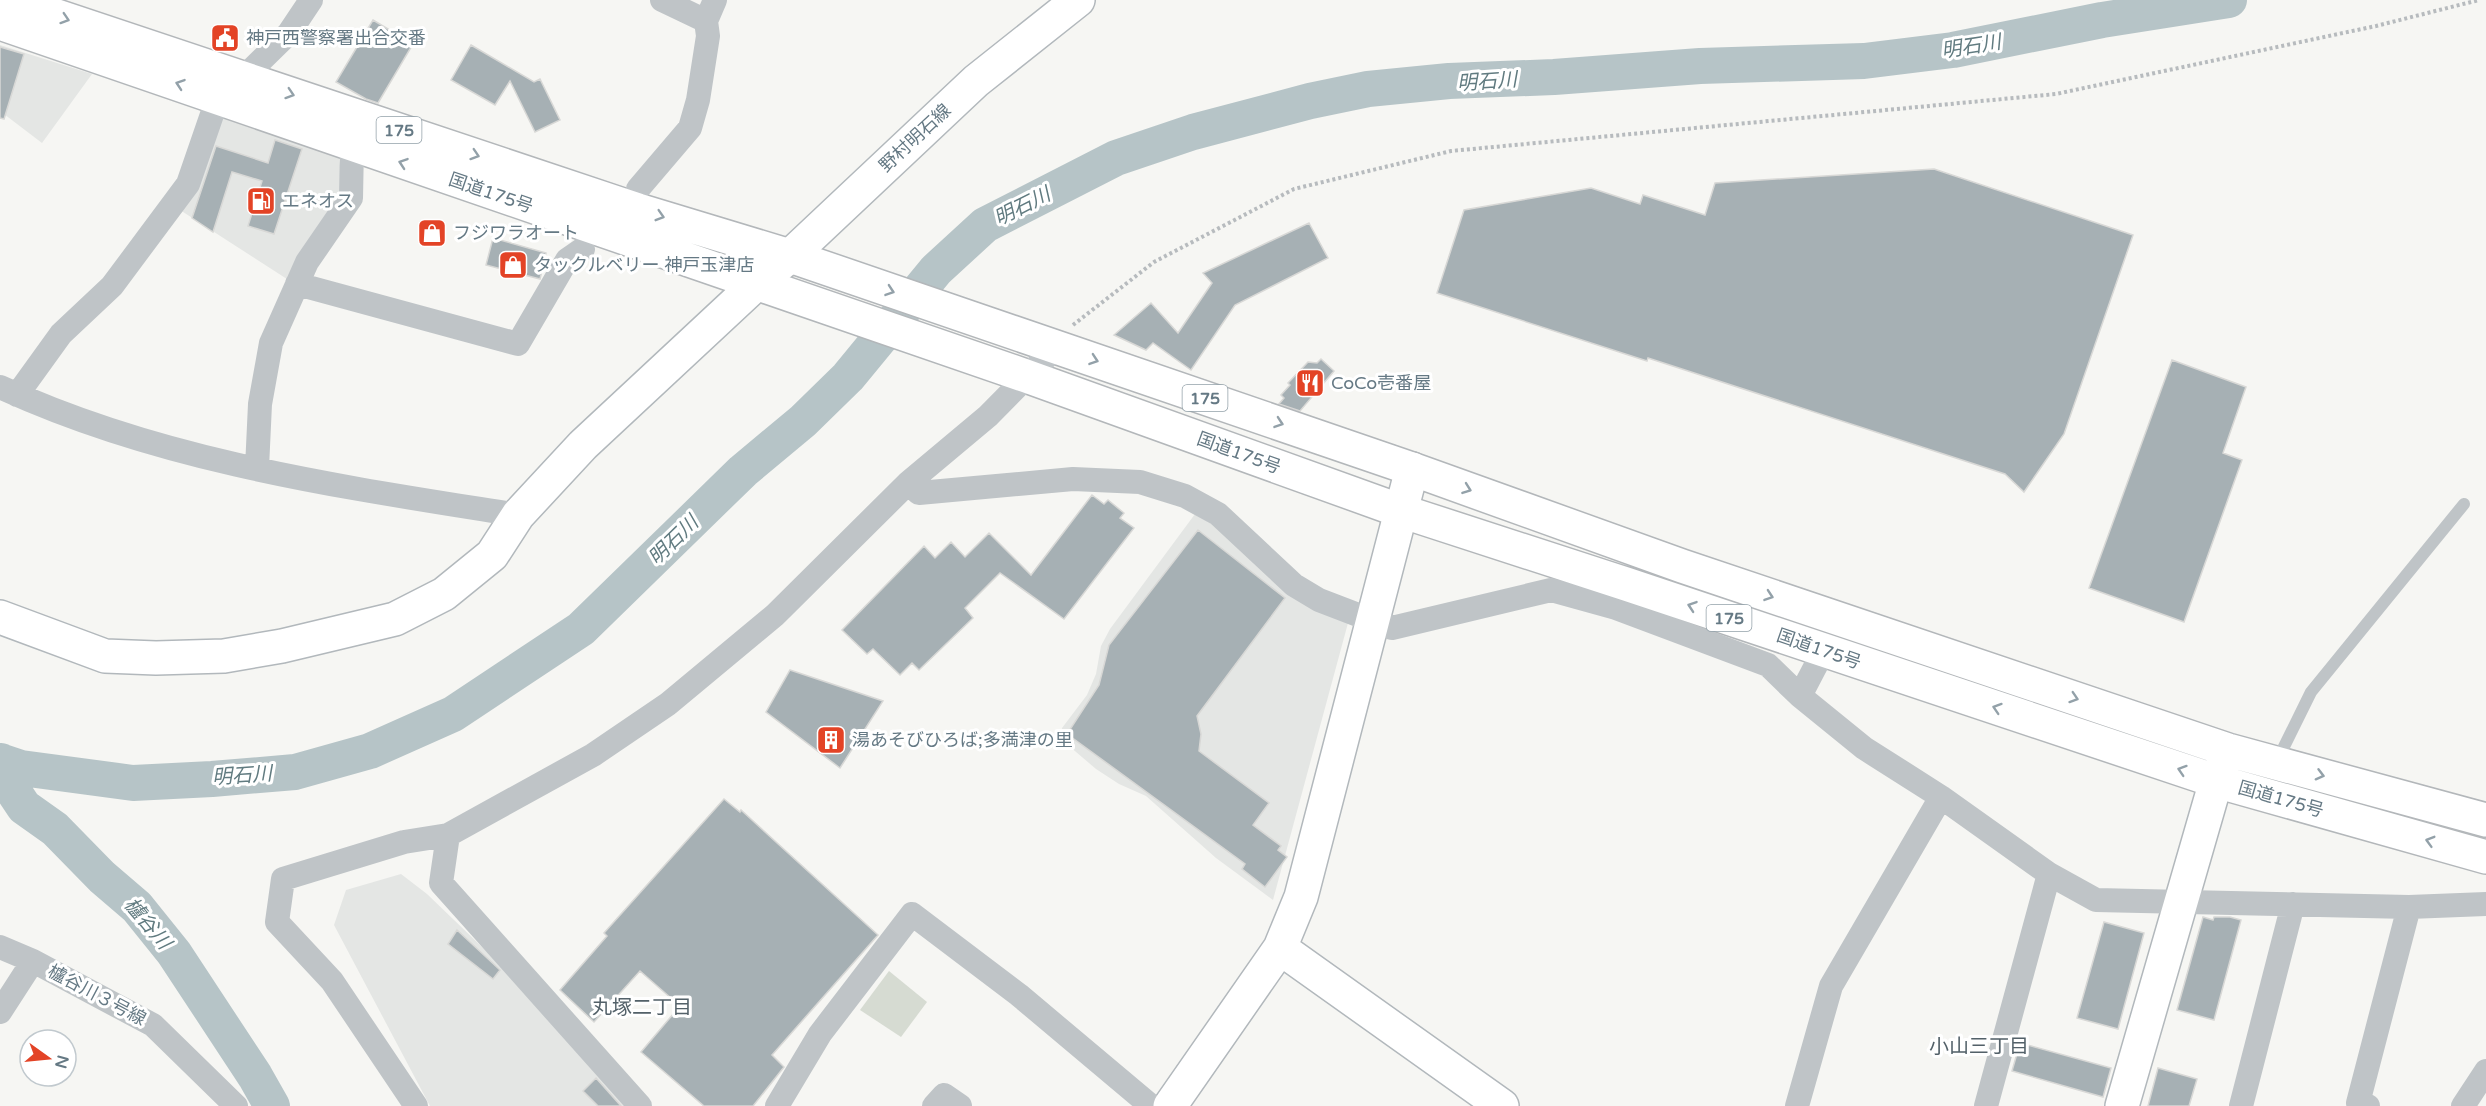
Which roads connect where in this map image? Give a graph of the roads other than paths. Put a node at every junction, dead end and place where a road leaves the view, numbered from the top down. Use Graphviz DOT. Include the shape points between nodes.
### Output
graph roads {
  1 [pos="9,0"];
  2 [pos="311,0"];
  3 [pos="662,0"];
  4 [pos="1078,0"];
  5 [pos="711,10"];
  6 [pos="0,23"];
  7 [pos="231,88"];
  8 [pos="352,146"];
  9 [pos="638,189"];
  10 [pos="582,249"];
  11 [pos="790,256"];
  12 [pos="757,283"];
  13 [pos="297,284"];
  14 [pos="1056,347"];
  15 [pos="1026,376"];
  16 [pos="9,391"];
  17 [pos="256,468"];
  18 [pos="1412,469"];
  19 [pos="908,483"];
  20 [pos="2464,504"];
  21 [pos="1401,511"];
  22 [pos="518,515"];
  23 [pos="1621,596"];
  24 [pos="0,617"];
  25 [pos="1372,620"];
  26 [pos="1824,650"];
  27 [pos="1800,696"];
  28 [pos="2228,750"];
  29 [pos="2276,763"];
  30 [pos="2216,781"];
  31 [pos="1941,797"];
  32 [pos="2486,820"];
  33 [pos="448,835"];
  34 [pos="2486,857"];
  35 [pos="2049,874"];
  36 [pos="2182,902"];
  37 [pos="2293,904"];
  38 [pos="2486,904"];
  39 [pos="2409,907"];
  40 [pos="0,947"];
  41 [pos="1280,948"];
  42 [pos="33,961"];
  43 [pos="0,1012"];
  44 [pos="2486,1071"];
  45 [pos="2361,1105"];
  46 [pos="236,1106"];
  47 [pos="416,1106"];
  48 [pos="640,1106"];
  49 [pos="777,1106"];
  50 [pos="934,1106"];
  51 [pos="960,1106"];
  52 [pos="1151,1106"];
  53 [pos="1170,1106"];
  54 [pos="1502,1106"];
  55 [pos="1797,1106"];
  56 [pos="1986,1106"];
  57 [pos="2122,1106"];
  58 [pos="2241,1106"];
  59 [pos="2463,1106"];
  1 -- 7 [label="main road, 国道175号 / 175, one-way"];
  2 -- 7 [label="street" via="290,33"];
  3 -- 5 [label="street"];
  4 -- 11 [label="main road, 野村明石線" via="976,81"];
  5 -- 9 [label="street" via="690,128"];
  7 -- 6 [label="main road, 国道175号 / 175, one-way"];
  7 -- 8 [label="main road, 国道175号 / 175"];
  7 -- 11 [label="main road, 国道175号 / 175, one-way"];
  7 -- 16 [label="street" via="188,184 112,285"];
  12 -- 8 [label="main road, 国道175号 / 175, one-way"];
  8 -- 13 [label="street" via="351,198 307,262"];
  10 -- 13 [label="street" via="567,260 518,344"];
  11 -- 12 [label="main road, 野村明石線"];
  11 -- 14 [label="main road, 国道175号 / 175, one-way"];
  12 -- 15 [label="main road, 国道175号 / 175"];
  12 -- 22 [label="main road, 野村明石線" via="583,445"];
  13 -- 17 [label="street" via="271,343 260,404"];
  14 -- 15 [label="street"];
  14 -- 18 [label="main road, 国道175号 / 175, one-way"];
  15 -- 19 [label="street" via="988,416"];
  15 -- 21 [label="main road, 国道175号 / 175"];
  16 -- 17 [label="street" via="126,436"];
  17 -- 22 [label="street" via="314,483"];
  18 -- 21 [label="main road"];
  18 -- 28 [label="main road, 国道175号 / 175, one-way" via="1682,566"];
  19 -- 25 [label="street" via="919,493 1073,479 1140,482 1185,496 1218,514 1294,585 1319,600"];
  19 -- 33 [label="street" via="775,615 668,704 593,755"];
  20 -- 29 [label="lane" via="2311,692"];
  21 -- 23 [label="main road, 国道175号 / 175"];
  21 -- 25 [label="main road"];
  22 -- 24 [label="main road, 野村明石線" via="492,555 444,594 395,619 282,646 224,656 105,656"];
  23 -- 25 [label="street" via="1551,590 1392,628"];
  26 -- 23 [label="main road, 国道175号 / 175, one-way"];
  23 -- 27 [label="street" via="1768,665"];
  25 -- 41 [label="main road" via="1301,897"];
  26 -- 27 [label="street"];
  30 -- 26 [label="main road, 国道175号 / 175, one-way"];
  27 -- 31 [label="street" via="1864,748"];
  28 -- 29 [label="main road, 国道175号 / 175"];
  28 -- 30 [label="main road"];
  29 -- 32 [label="main road, 国道175号 / 175, one-way"];
  34 -- 30 [label="main road, 国道175号 / 175, one-way"];
  30 -- 36 [label="main road"];
  31 -- 35 [label="street"];
  31 -- 55 [label="street" via="1831,986"];
  33 -- 47 [label="street" via="404,842 284,879 277,922 332,981"];
  33 -- 48 [label="street" via="441,883"];
  35 -- 36 [label="street" via="2096,900"];
  35 -- 56 [label="street"];
  36 -- 37 [label="street"];
  36 -- 57 [label="main road"];
  37 -- 39 [label="street"];
  37 -- 58 [label="street"];
  38 -- 39 [label="street"];
  39 -- 45 [label="street"];
  40 -- 42 [label="street, 櫨谷川３号線"];
  41 -- 53 [label="main road"];
  41 -- 54 [label="main road"];
  42 -- 43 [label="street"];
  42 -- 46 [label="street, 櫨谷川３号線" via="153,1025"];
  44 -- 59 [label="street"];
  49 -- 52 [label="street" via="820,1034 912,914 1019,994"];
  50 -- 51 [label="street" via="944,1095"];
}
